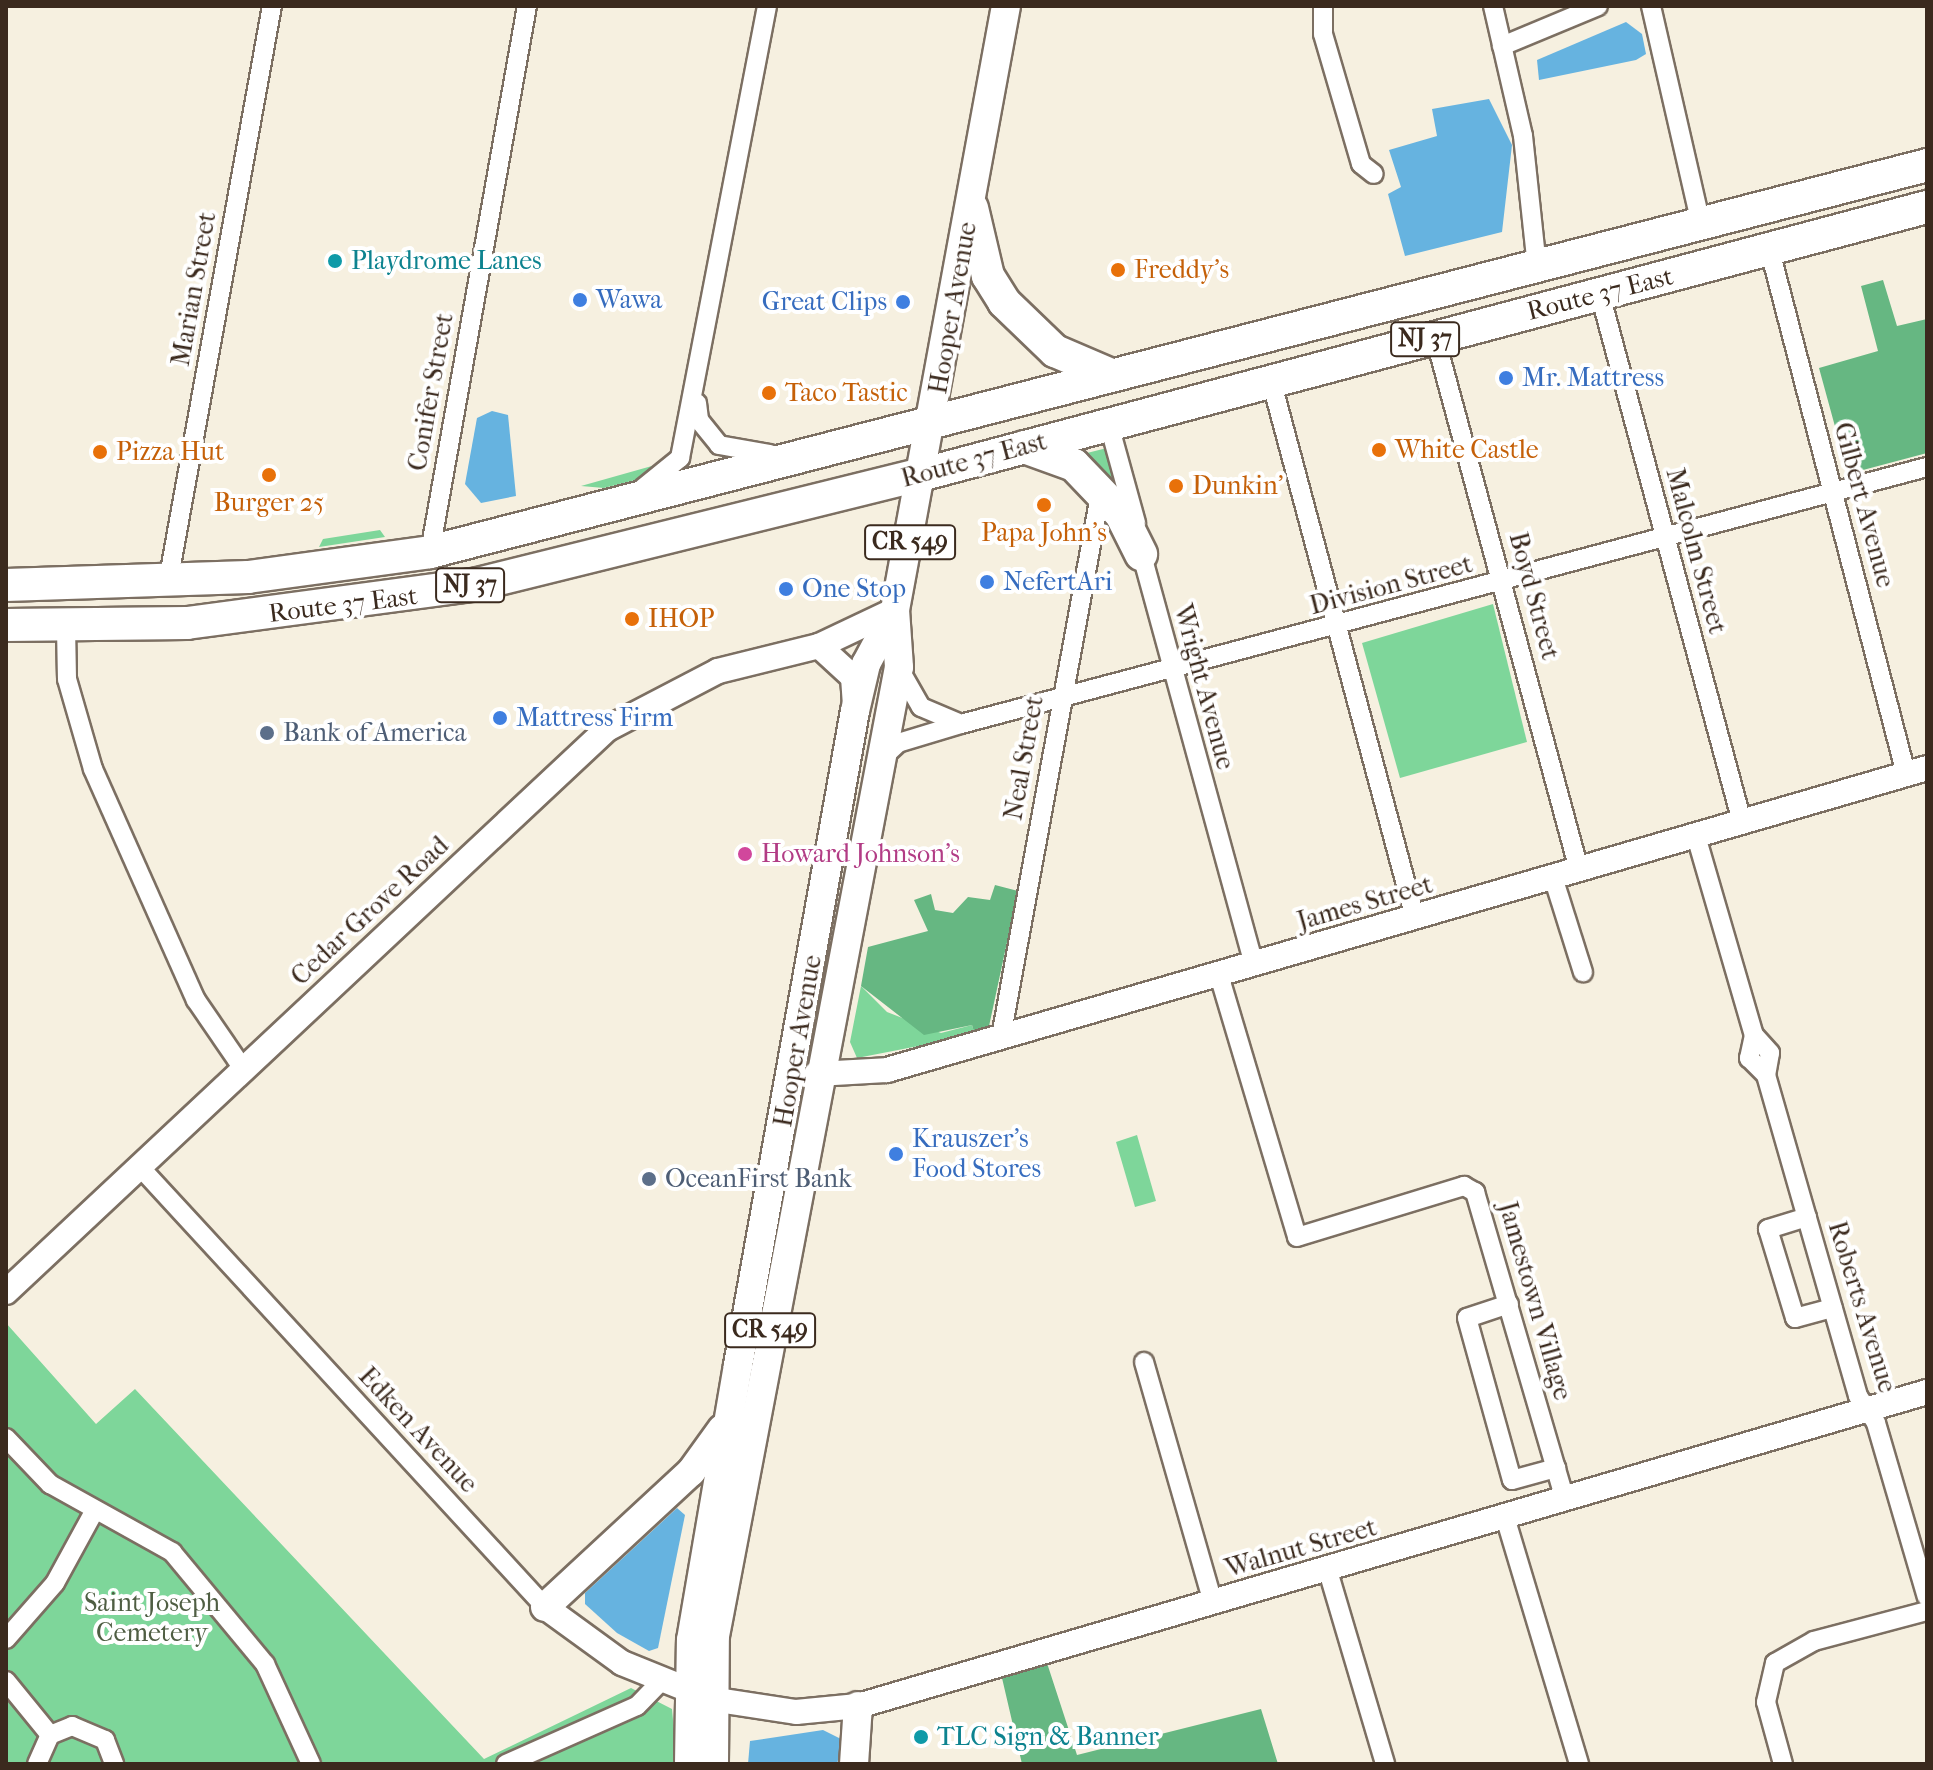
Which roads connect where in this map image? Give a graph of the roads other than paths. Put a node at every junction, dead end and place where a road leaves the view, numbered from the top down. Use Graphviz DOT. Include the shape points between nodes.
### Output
graph roads {
  1 [pos="272,6"];
  2 [pos="527,6"];
  3 [pos="767,6"];
  4 [pos="985,6"];
  5 [pos="1006,6"];
  6 [pos="1323,6"];
  7 [pos="1493,6"];
  8 [pos="1598,6"];
  9 [pos="1651,6"];
  10 [pos="1001,38"];
  11 [pos="1502,46"];
  12 [pos="1927,165"];
  13 [pos="1374,174"];
  14 [pos="1927,207"];
  15 [pos="972,208"];
  16 [pos="1701,225"];
  17 [pos="1770,251"];
  18 [pos="1537,268"];
  19 [pos="1600,294"];
  20 [pos="1435,337"];
  21 [pos="1109,374"];
  22 [pos="1271,380"];
  23 [pos="696,394"];
  24 [pos="1108,421"];
  25 [pos="933,422"];
  26 [pos="1024,447"];
  27 [pos="801,455"];
  28 [pos="1927,467"];
  29 [pos="924,474"];
  30 [pos="1101,490"];
  31 [pos="1834,492"];
  32 [pos="627,500"];
  33 [pos="1665,540"];
  34 [pos="430,552"];
  35 [pos="1141,554"];
  36 [pos="168,582"];
  37 [pos="1504,582"];
  38 [pos="6,585"];
  39 [pos="895,610"];
  40 [pos="6,625"];
  41 [pos="1338,626"];
  42 [pos="66,627"];
  43 [pos="819,646"];
  44 [pos="899,667"];
  45 [pos="1173,671"];
  46 [pos="1061,699"];
  47 [pos="855,711"];
  48 [pos="961,724"];
  49 [pos="875,764"];
  50 [pos="1916,771"];
  51 [pos="1742,822"];
  52 [pos="1696,836"];
  53 [pos="1579,870"];
  54 [pos="1553,877"];
  55 [pos="1415,918"];
  56 [pos="1254,965"];
  57 [pos="1583,972"];
  58 [pos="1219,975"];
  59 [pos="1001,1037"];
  60 [pos="244,1070"];
  61 [pos="816,1074"];
  62 [pos="140,1167"];
  63 [pos="1807,1217"];
  64 [pos="6,1292"];
  65 [pos="1509,1304"];
  66 [pos="1833,1308"];
  67 [pos="1144,1362"];
  68 [pos="1927,1392"];
  69 [pos="1866,1411"];
  70 [pos="729,1414"];
  71 [pos="6,1438"];
  72 [pos="1556,1468"];
  73 [pos="1565,1499"];
  74 [pos="95,1510"];
  75 [pos="1505,1517"];
  76 [pos="1328,1571"];
  77 [pos="1927,1597"];
  78 [pos="1213,1603"];
  79 [pos="545,1607"];
  80 [pos="1927,1611"];
  81 [pos="6,1639"];
  82 [pos="6,1681"];
  83 [pos="687,1689"];
  84 [pos="858,1706"];
  85 [pos="50,1735"];
  86 [pos="37,1764"];
  87 [pos="114,1764"];
  88 [pos="311,1764"];
  89 [pos="506,1764"];
  90 [pos="689,1764"];
  91 [pos="714,1764"];
  92 [pos="854,1764"];
  93 [pos="1385,1764"];
  94 [pos="1579,1764"];
  95 [pos="1783,1764"];
  1 -- 36 [label="street, Marian Street"];
  2 -- 34 [label="street, Conifer Street"];
  3 -- 23 [label="street"];
  4 -- 10 [label="main road"];
  5 -- 10 [label="main road, Hooper Avenue / CR 549"];
  6 -- 13 [label="street" via="1323,34 1361,164"];
  7 -- 11 [label="street"];
  8 -- 11 [label="street"];
  9 -- 16 [label="street"];
  10 -- 15 [label="main road, Hooper Avenue / CR 549"];
  11 -- 18 [label="street" via="1523,136"];
  12 -- 16 [label="highway, Route 37 East / NJ 37"];
  14 -- 17 [label="highway, Route 37 East / NJ 37"];
  15 -- 21 [label="highway" via="988,276 1004,302 1055,351"];
  15 -- 25 [label="main road, Hooper Avenue / CR 549"];
  16 -- 18 [label="highway, Route 37 East / NJ 37"];
  17 -- 19 [label="highway, Route 37 East / NJ 37"];
  17 -- 31 [label="street, Gilbert Avenue"];
  18 -- 21 [label="highway, Route 37 East / NJ 37"];
  19 -- 20 [label="highway, Route 37 East / NJ 37"];
  19 -- 33 [label="street, Malcolm Street"];
  20 -- 22 [label="highway, Route 37 East / NJ 37"];
  20 -- 37 [label="street, Boyd Street"];
  21 -- 25 [label="highway, Route 37 East / NJ 37"];
  22 -- 24 [label="highway, Route 37 East / NJ 37"];
  22 -- 41 [label="street"];
  23 -- 27 [label="street" via="699,420 724,448"];
  23 -- 32 [label="street" via="678,464"];
  24 -- 26 [label="highway, Route 37 East / NJ 37"];
  24 -- 35 [label="street, Wright Avenue"];
  25 -- 27 [label="highway, Route 37 East / NJ 37"];
  25 -- 29 [label="main road, Hooper Avenue / CR 549"];
  26 -- 29 [label="highway, Route 37 East / NJ 37"];
  26 -- 30 [label="highway" via="1074,465"];
  27 -- 32 [label="highway, Route 37 East / NJ 37"];
  28 -- 31 [label="street, Division Street"];
  29 -- 39 [label="main road, Hooper Avenue / CR 549"];
  29 -- 42 [label="highway, Route 37 East / NJ 37" via="408,598"];
  30 -- 35 [label="highway"];
  30 -- 46 [label="street, Neal Street"];
  31 -- 33 [label="street, Division Street"];
  31 -- 50 [label="street, Gilbert Avenue"];
  32 -- 34 [label="highway, Route 37 East / NJ 37"];
  33 -- 37 [label="street, Division Street"];
  33 -- 51 [label="street, Malcolm Street"];
  34 -- 36 [label="highway, Route 37 East / NJ 37"];
  35 -- 45 [label="street, Wright Avenue"];
  36 -- 38 [label="highway, Route 37 East / NJ 37"];
  37 -- 41 [label="street, Division Street"];
  37 -- 53 [label="street, Boyd Street"];
  39 -- 43 [label="street, Cedar Grove Road"];
  39 -- 44 [label="main road, Hooper Avenue / CR 549"];
  39 -- 47 [label="main road, Hooper Avenue / CR 549" via="866,664"];
  40 -- 42 [label="highway, Route 37 East / NJ 37"];
  41 -- 45 [label="street, Division Street"];
  41 -- 55 [label="street"];
  42 -- 60 [label="street" via="67,679 93,769 196,1000"];
  43 -- 47 [label="street" via="853,677"];
  43 -- 60 [label="street, Cedar Grove Road" via="769,656 661,695 607,729"];
  44 -- 48 [label="street" via="921,707"];
  44 -- 49 [label="main road, Hooper Avenue / CR 549"];
  45 -- 46 [label="street, Division Street"];
  45 -- 56 [label="street, Wright Avenue"];
  46 -- 48 [label="street, Division Street"];
  46 -- 59 [label="street, Neal Street"];
  47 -- 70 [label="main road, Hooper Avenue / CR 549"];
  48 -- 49 [label="street, Division Street" via="898,743"];
  49 -- 61 [label="main road, Hooper Avenue / CR 549"];
  50 -- 51 [label="street, James Street"];
  51 -- 52 [label="street, James Street"];
  52 -- 53 [label="street, James Street"];
  52 -- 63 [label="street, Roberts Avenue" via="1754,1035 1749,1058 1766,1075"];
  53 -- 54 [label="street, James Street"];
  54 -- 55 [label="street, James Street"];
  54 -- 57 [label="street"];
  55 -- 56 [label="street, James Street"];
  56 -- 58 [label="street, James Street"];
  58 -- 59 [label="street, James Street"];
  58 -- 65 [label="street, Jamestown Village" via="1297,1237 1464,1186 1479,1199"];
  59 -- 61 [label="street, James Street" via="887,1070"];
  60 -- 62 [label="street, Cedar Grove Road"];
  61 -- 83 [label="main road, Hooper Avenue / CR 549" via="715,1636"];
  62 -- 64 [label="street, Cedar Grove Road"];
  62 -- 79 [label="street, Edken Avenue"];
  63 -- 66 [label="street, Roberts Avenue"];
  63 -- 66 [label="street" via="1768,1229 1795,1318"];
  65 -- 72 [label="street, Jamestown Village"];
  65 -- 72 [label="street" via="1467,1318 1512,1480"];
  66 -- 69 [label="street, Roberts Avenue"];
  67 -- 78 [label="street"];
  68 -- 69 [label="street, Walnut Street"];
  69 -- 73 [label="street, Walnut Street"];
  69 -- 77 [label="street, Roberts Avenue" via="1876,1423"];
  70 -- 79 [label="main road" via="691,1472"];
  70 -- 83 [label="main road, Hooper Avenue / CR 549"];
  71 -- 74 [label="street" via="50,1484"];
  72 -- 73 [label="street, Jamestown Village"];
  73 -- 75 [label="street, Walnut Street"];
  74 -- 81 [label="street" via="55,1583"];
  74 -- 88 [label="street" via="133,1526 189,1572 265,1664"];
  75 -- 76 [label="street, Walnut Street"];
  75 -- 94 [label="street"];
  76 -- 78 [label="street, Walnut Street"];
  76 -- 93 [label="street"];
  78 -- 84 [label="street, Walnut Street"];
  79 -- 83 [label="street, Edken Avenue" via="622,1663"];
  80 -- 95 [label="street" via="1814,1641 1775,1663 1766,1702"];
  82 -- 85 [label="street"];
  83 -- 84 [label="street, Walnut Street" via="796,1712"];
  83 -- 89 [label="street"];
  83 -- 90 [label="main road, Hooper Avenue / CR 549"];
  83 -- 91 [label="main road, Hooper Avenue / CR 549"];
  84 -- 92 [label="main road"];
  85 -- 86 [label="street"];
  85 -- 87 [label="street" via="72,1726 96,1732"];
}
